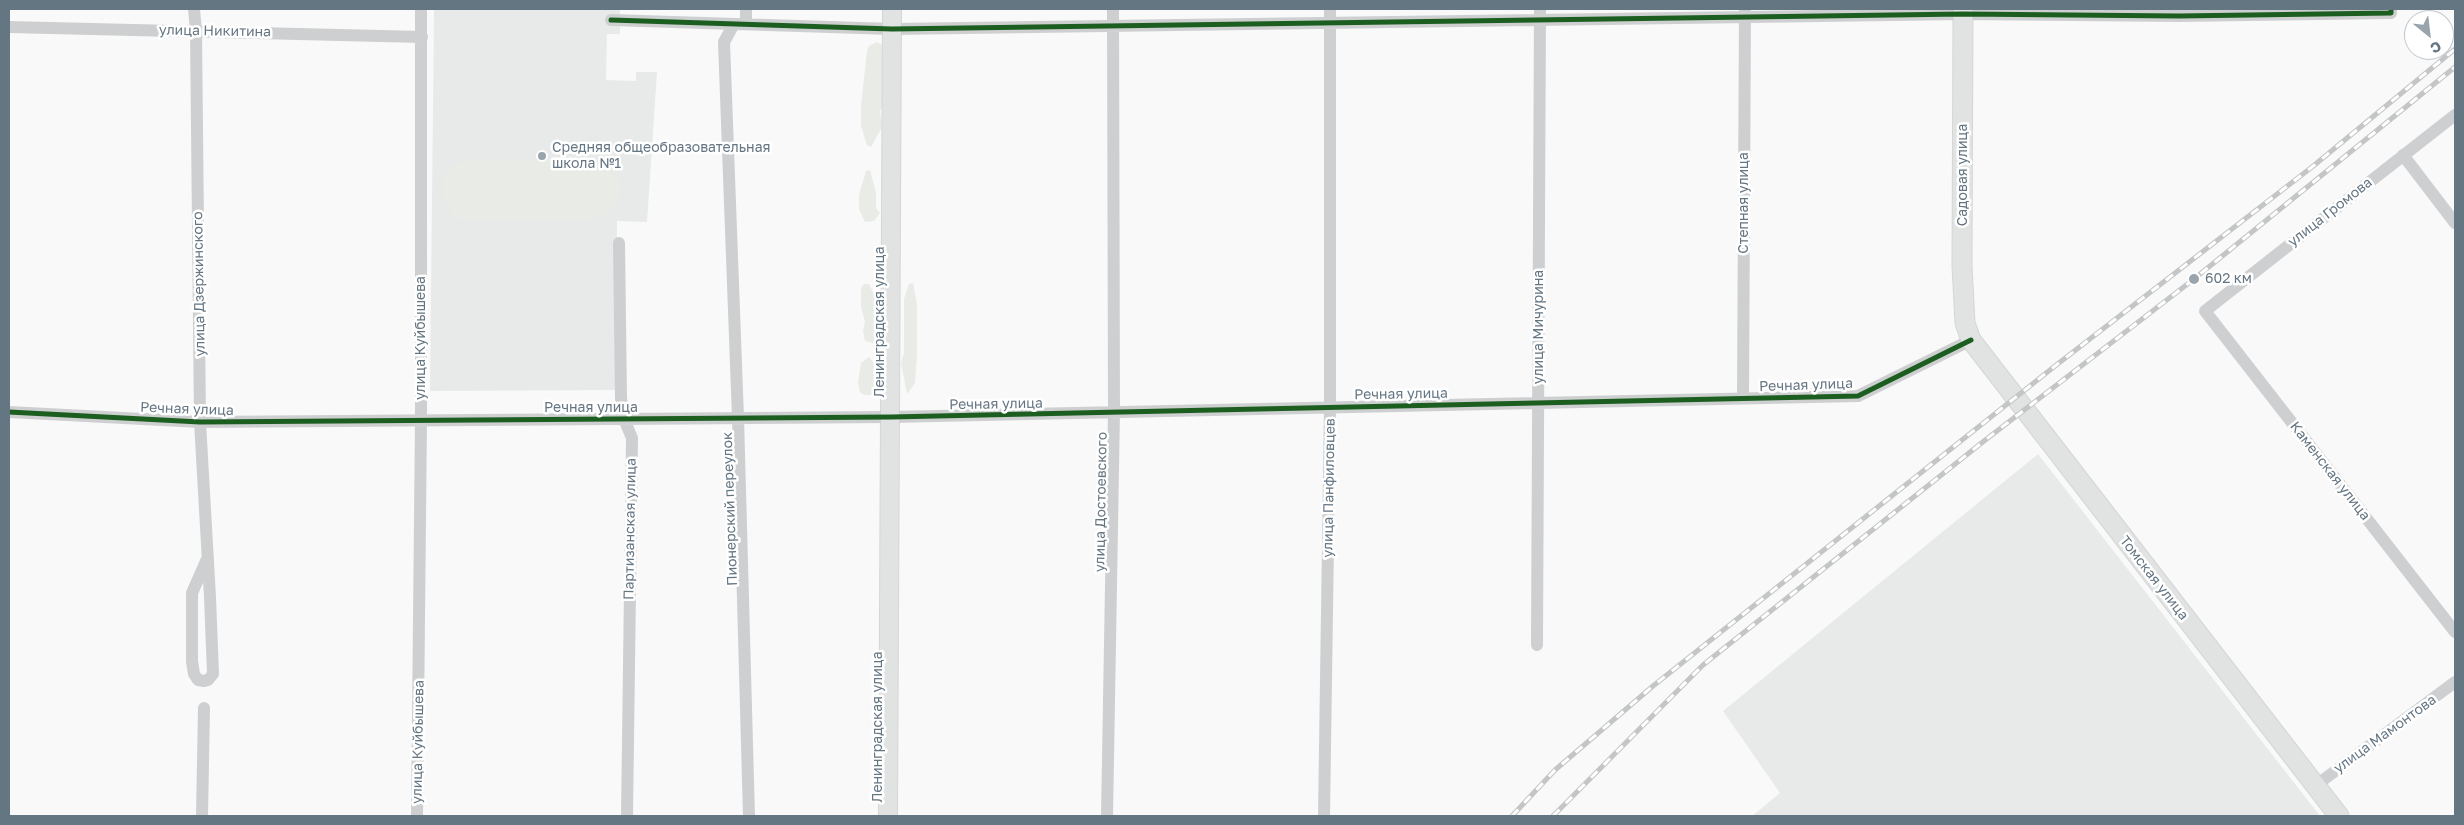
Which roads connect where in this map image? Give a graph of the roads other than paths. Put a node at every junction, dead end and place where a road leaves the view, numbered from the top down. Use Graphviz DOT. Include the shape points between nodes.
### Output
graph roads {
  1 [pos="194,9"];
  2 [pos="421,9"];
  3 [pos="746,9"];
  4 [pos="892,9"];
  5 [pos="1113,9"];
  6 [pos="1330,9"];
  7 [pos="1963,11"];
  8 [pos="2391,11"];
  9 [pos="1745,13"];
  10 [pos="2179,13"];
  11 [pos="1540,14"];
  12 [pos="625,15"];
  13 [pos="611,20"];
  14 [pos="1330,23"];
  15 [pos="740,24"];
  16 [pos="1112,26"];
  17 [pos="9,27"];
  18 [pos="892,29"];
  19 [pos="196,31"];
  20 [pos="422,36"];
  21 [pos="2455,115"];
  22 [pos="2403,155"];
  23 [pos="2455,224"];
  24 [pos="619,243"];
  25 [pos="2205,310"];
  26 [pos="1971,340"];
  27 [pos="1743,398"];
  28 [pos="1538,402"];
  29 [pos="1330,407"];
  30 [pos="9,412"];
  31 [pos="1114,412"];
  32 [pos="891,417"];
  33 [pos="738,418"];
  34 [pos="624,419"];
  35 [pos="421,420"];
  36 [pos="200,422"];
  37 [pos="207,559"];
  38 [pos="2455,632"];
  39 [pos="1537,645"];
  40 [pos="2455,682"];
  41 [pos="204,708"];
  42 [pos="2315,786"];
  43 [pos="202,816"];
  44 [pos="417,816"];
  45 [pos="627,816"];
  46 [pos="749,816"];
  47 [pos="888,816"];
  48 [pos="1106,816"];
  49 [pos="1324,816"];
  50 [pos="2339,816"];
  1 -- 19 [label="street, улица Дзержинского"];
  2 -- 20 [label="street, улица Куйбышева"];
  3 -- 15 [label="street, Пионерский переулок"];
  4 -- 18 [label="street, Ленинградская улица"];
  5 -- 16 [label="street, улица Достоевского"];
  6 -- 14 [label="street, улица Панфиловцев"];
  7 -- 9 [label="street"];
  7 -- 10 [label="street"];
  7 -- 26 [label="main road, Садовая улица" via="1962,266 1965,323"];
  8 -- 10 [label="street"];
  9 -- 11 [label="street"];
  9 -- 27 [label="street, Степная улица"];
  11 -- 14 [label="street"];
  11 -- 28 [label="street, улица Мичурина"];
  12 -- 13 [label="street"];
  12 -- 15 [label="street"];
  14 -- 16 [label="street"];
  14 -- 29 [label="street, улица Панфиловцев"];
  15 -- 18 [label="street"];
  15 -- 33 [label="street, Пионерский переулок" via="724,42"];
  16 -- 18 [label="street"];
  16 -- 31 [label="street, улица Достоевского"];
  17 -- 19 [label="street, улица Никитина"];
  18 -- 32 [label="street, Ленинградская улица"];
  19 -- 20 [label="street, улица Никитина"];
  19 -- 36 [label="street, улица Дзержинского"];
  20 -- 35 [label="street, улица Куйбышева"];
  21 -- 22 [label="street, улица Громова"];
  22 -- 23 [label="street"];
  22 -- 25 [label="street, улица Громова"];
  24 -- 34 [label="street, Партизанская улица"];
  25 -- 38 [label="street, Каменская улица"];
  26 -- 27 [label="street, Речная улица" via="1858,396"];
  26 -- 42 [label="main road, Томская улица"];
  27 -- 28 [label="street, Речная улица"];
  28 -- 29 [label="street, Речная улица"];
  28 -- 39 [label="street, улица Мичурина"];
  29 -- 31 [label="street, Речная улица"];
  29 -- 49 [label="street, улица Панфиловцев"];
  30 -- 36 [label="street, Речная улица"];
  31 -- 32 [label="street, Речная улица"];
  31 -- 48 [label="street, улица Достоевского"];
  32 -- 33 [label="street, Речная улица"];
  32 -- 47 [label="street, Ленинградская улица"];
  33 -- 34 [label="street, Речная улица"];
  33 -- 46 [label="street, Пионерский переулок"];
  34 -- 35 [label="street, Речная улица"];
  34 -- 45 [label="street, Партизанская улица" via="632,438"];
  35 -- 36 [label="street, Речная улица"];
  35 -- 44 [label="street, улица Куйбышева"];
  36 -- 37 [label="street, улица Дзержинского"];
  37 -- 37 [label="street, улица Дзержинского" via="213,674 204,681 198,680 194,674 192,661 192,593"];
  40 -- 42 [label="street, улица Мамонтова"];
  41 -- 43 [label="street"];
  42 -- 50 [label="main road, Томская улица"];
}
